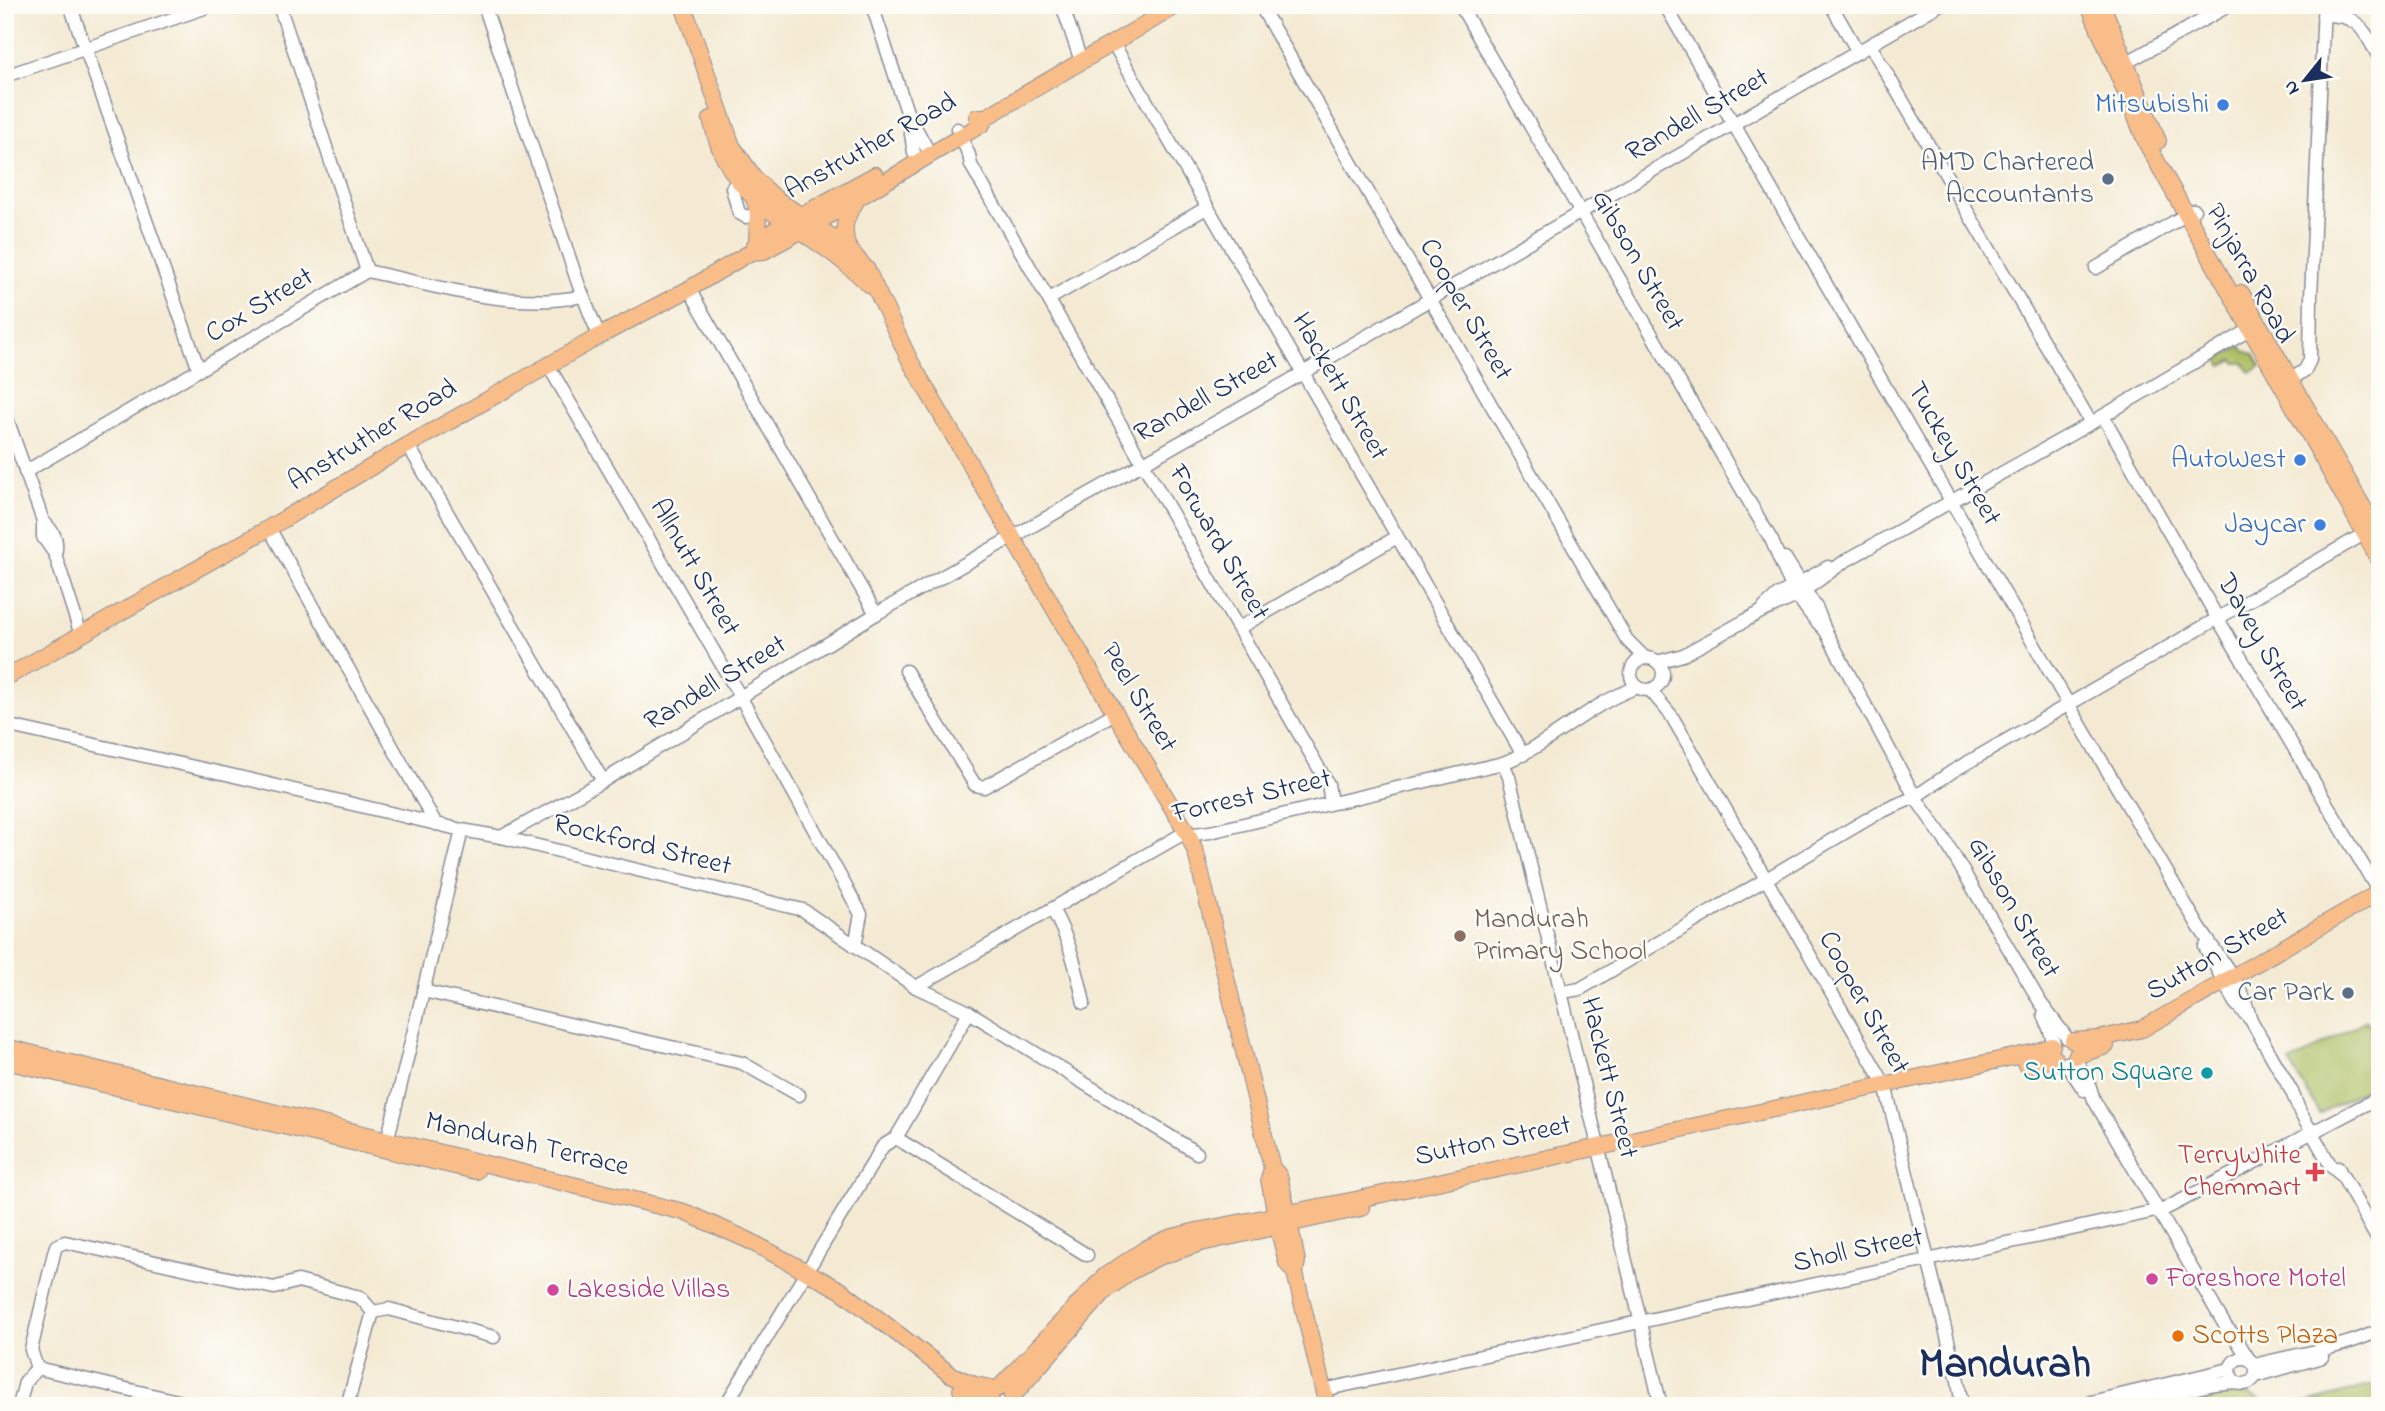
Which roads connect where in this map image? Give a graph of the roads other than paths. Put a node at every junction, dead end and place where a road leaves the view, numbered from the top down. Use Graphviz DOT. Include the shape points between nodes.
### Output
graph roads {
  1 [pos="70,5"];
  2 [pos="213,5"];
  3 [pos="279,5"];
  4 [pos="484,5"];
  5 [pos="674,5"];
  6 [pos="682,5"];
  7 [pos="872,5"];
  8 [pos="1062,5"];
  9 [pos="1178,5"];
  10 [pos="1259,5"];
  11 [pos="1460,5"];
  12 [pos="1665,5"];
  13 [pos="1831,5"];
  14 [pos="1939,5"];
  15 [pos="2089,5"];
  16 [pos="2102,5"];
  17 [pos="2230,5"];
  18 [pos="2211,10"];
  19 [pos="2323,10"];
  20 [pos="1113,43"];
  21 [pos="85,49"];
  22 [pos="1864,49"];
  23 [pos="2380,59"];
  24 [pos="1081,61"];
  25 [pos="2121,66"];
  26 [pos="5,76"];
  27 [pos="1734,124"];
  28 [pos="955,135"];
  29 [pos="922,154"];
  30 [pos="738,180"];
  31 [pos="754,198"];
  32 [pos="858,198"];
  33 [pos="1208,207"];
  34 [pos="2190,212"];
  35 [pos="1580,213"];
  36 [pos="753,215"];
  37 [pos="800,223"];
  38 [pos="754,247"];
  39 [pos="848,248"];
  40 [pos="2096,268"];
  41 [pos="367,271"];
  42 [pos="689,289"];
  43 [pos="874,289"];
  44 [pos="583,295"];
  45 [pos="1049,299"];
  46 [pos="1430,299"];
  47 [pos="2254,327"];
  48 [pos="603,334"];
  49 [pos="548,365"];
  50 [pos="199,370"];
  51 [pos="1302,373"];
  52 [pos="2286,383"];
  53 [pos="5,413"];
  54 [pos="2097,420"];
  55 [pos="408,445"];
  56 [pos="1142,463"];
  57 [pos="25,471"];
  58 [pos="1952,501"];
  59 [pos="2371,527"];
  60 [pos="269,528"];
  61 [pos="1013,537"];
  62 [pos="1397,537"];
  63 [pos="2380,561"];
  64 [pos="1799,589"];
  65 [pos="876,614"];
  66 [pos="2218,619"];
  67 [pos="1239,628"];
  68 [pos="80,635"];
  69 [pos="1627,640"];
  70 [pos="1683,655"];
  71 [pos="1651,660"];
  72 [pos="25,669"];
  73 [pos="906,671"];
  74 [pos="1632,671"];
  75 [pos="5,678"];
  76 [pos="1653,684"];
  77 [pos="5,686"];
  78 [pos="1614,696"];
  79 [pos="741,698"];
  80 [pos="2069,705"];
  81 [pos="1115,713"];
  82 [pos="5,719"];
  83 [pos="12,726"];
  84 [pos="1523,755"];
  85 [pos="1503,763"];
  86 [pos="603,781"];
  87 [pos="1916,790"];
  88 [pos="1331,803"];
  89 [pos="436,824"];
  90 [pos="462,830"];
  91 [pos="1188,834"];
  92 [pos="501,837"];
  93 [pos="1766,880"];
  94 [pos="2380,893"];
  95 [pos="2380,902"];
  96 [pos="1052,909"];
  97 [pos="855,946"];
  98 [pos="2231,984"];
  99 [pos="916,987"];
  100 [pos="423,991"];
  101 [pos="1562,992"];
  102 [pos="1084,1003"];
  103 [pos="969,1012"];
  104 [pos="5,1047"];
  105 [pos="2065,1051"];
  106 [pos="5,1061"];
  107 [pos="1886,1090"];
  108 [pos="799,1095"];
  109 [pos="2380,1097"];
  110 [pos="2315,1131"];
  111 [pos="896,1138"];
  112 [pos="387,1145"];
  113 [pos="1601,1150"];
  114 [pos="1197,1153"];
  115 [pos="2157,1210"];
  116 [pos="1283,1219"];
  117 [pos="2380,1244"];
  118 [pos="1087,1255"];
  119 [pos="1929,1261"];
  120 [pos="806,1275"];
  121 [pos="373,1312"];
  122 [pos="1641,1321"];
  123 [pos="2226,1327"];
  124 [pos="2380,1329"];
  125 [pos="494,1338"];
  126 [pos="2380,1340"];
  127 [pos="2232,1365"];
  128 [pos="2253,1367"];
  129 [pos="37,1368"];
  130 [pos="1958,1381"];
  131 [pos="2235,1382"];
  132 [pos="1325,1398"];
  133 [pos="1004,1399"];
  134 [pos="19,1406"];
  135 [pos="200,1406"];
  136 [pos="347,1406"];
  137 [pos="725,1406"];
  138 [pos="1661,1406"];
  139 [pos="1962,1406"];
  140 [pos="1969,1406"];
  141 [pos="2074,1406"];
  142 [pos="2116,1406"];
  1 -- 21 [label="street"];
  2 -- 21 [label="street"];
  3 -- 41 [label="street"];
  4 -- 44 [label="street"];
  5 -- 30 [label="main road" via="718,143"];
  6 -- 37 [label="main road" via="732,146 755,179"];
  7 -- 29 [label="street"];
  8 -- 24 [label="street"];
  9 -- 20 [label="main road, Anstruther Road"];
  10 -- 46 [label="street, Cooper Street"];
  11 -- 35 [label="street, Gibson Street"];
  12 -- 27 [label="street, Tuckey Street"];
  13 -- 22 [label="street, Davey Street"];
  14 -- 22 [label="street, Randell Street"];
  15 -- 25 [label="main road, Pinjarra Road"];
  16 -- 25 [label="main road, Pinjarra Road"];
  17 -- 18 [label="street"];
  18 -- 25 [label="street"];
  19 -- 23 [label="street" via="2361,26"];
  19 -- 52 [label="street" via="2310,360 2305,370"];
  20 -- 24 [label="main road, Anstruther Road"];
  20 -- 33 [label="street, Hackett Street"];
  21 -- 26 [label="street"];
  21 -- 50 [label="street"];
  22 -- 27 [label="street, Randell Street"];
  22 -- 54 [label="street, Davey Street"];
  24 -- 28 [label="main road, Anstruther Road" via="986,117 982,124"];
  25 -- 34 [label="main road, Pinjarra Road" via="2147,144"];
  27 -- 35 [label="street, Randell Street"];
  27 -- 58 [label="street, Tuckey Street"];
  28 -- 29 [label="main road, Anstruther Road"];
  28 -- 45 [label="street, Forward Street"];
  29 -- 32 [label="main road, Anstruther Road"];
  29 -- 37 [label="main road, Anstruther Road"];
  30 -- 31 [label="main road"];
  30 -- 36 [label="street" via="732,191 739,213"];
  31 -- 37 [label="main road"];
  31 -- 38 [label="main road" via="758,212"];
  32 -- 37 [label="main road, Anstruther Road"];
  32 -- 39 [label="main road" via="845,217"];
  33 -- 45 [label="street"];
  33 -- 51 [label="street, Hackett Street"];
  34 -- 40 [label="street"];
  34 -- 47 [label="main road, Pinjarra Road"];
  35 -- 46 [label="street, Randell Street"];
  35 -- 64 [label="street, Gibson Street" via="1788,562"];
  37 -- 38 [label="main road, Anstruther Road" via="764,251"];
  37 -- 39 [label="main road, Peel Street"];
  37 -- 43 [label="main road, Peel Street"];
  38 -- 42 [label="main road, Anstruther Road"];
  39 -- 43 [label="main road, Peel Street" via="867,271"];
  41 -- 44 [label="street" via="516,302"];
  41 -- 50 [label="street, Cox Street"];
  42 -- 48 [label="main road, Anstruther Road"];
  42 -- 65 [label="street"];
  43 -- 61 [label="main road, Peel Street" via="910,361"];
  44 -- 48 [label="street"];
  45 -- 56 [label="street, Forward Street"];
  46 -- 51 [label="street, Randell Street"];
  46 -- 69 [label="street, Cooper Street"];
  47 -- 52 [label="main road, Pinjarra Road"];
  47 -- 54 [label="street, Forrest Street"];
  48 -- 49 [label="main road, Anstruther Road"];
  49 -- 55 [label="main road, Anstruther Road"];
  49 -- 79 [label="street, Allnutt Street"];
  50 -- 57 [label="street, Cox Street"];
  51 -- 56 [label="street, Randell Street"];
  51 -- 62 [label="street, Hackett Street"];
  52 -- 59 [label="main road, Pinjarra Road"];
  53 -- 57 [label="street"];
  54 -- 58 [label="street, Forrest Street"];
  54 -- 66 [label="street, Davey Street"];
  55 -- 60 [label="main road, Anstruther Road"];
  55 -- 86 [label="street"];
  56 -- 61 [label="street, Randell Street"];
  56 -- 67 [label="street, Forward Street"];
  57 -- 68 [label="street" via="43,520 55,535 55,554"];
  58 -- 64 [label="street, Forrest Street"];
  58 -- 80 [label="street, Tuckey Street"];
  59 -- 63 [label="main road, Pinjarra Road"];
  59 -- 66 [label="street"];
  60 -- 68 [label="main road, Anstruther Road"];
  60 -- 89 [label="street"];
  61 -- 65 [label="street, Randell Street"];
  61 -- 81 [label="main road, Peel Street"];
  62 -- 67 [label="street"];
  62 -- 84 [label="street, Hackett Street"];
  64 -- 70 [label="street, Forrest Street"];
  64 -- 87 [label="street, Gibson Street" via="1817,609"];
  65 -- 79 [label="street, Randell Street"];
  66 -- 80 [label="street"];
  66 -- 94 [label="street, Davey Street"];
  67 -- 88 [label="street, Forward Street" via="1328,784"];
  68 -- 72 [label="main road, Anstruther Road"];
  69 -- 71 [label="street, Cooper Street"];
  69 -- 74 [label="street, Cooper Street"];
  70 -- 71 [label="street, Forrest Street"];
  70 -- 76 [label="street, Forrest Street"];
  71 -- 74 [label="street, Forrest Street" via="1637,662"];
  71 -- 76 [label="street" via="1662,669"];
  72 -- 75 [label="main road, Anstruther Road"];
  72 -- 77 [label="main road, Anstruther Road"];
  73 -- 81 [label="street" via="975,785 984,787"];
  74 -- 76 [label="street, Cooper Street"];
  74 -- 78 [label="street, Forrest Street"];
  76 -- 78 [label="street, Forrest Street"];
  76 -- 93 [label="street, Cooper Street"];
  78 -- 84 [label="street, Forrest Street"];
  79 -- 86 [label="street, Randell Street"];
  79 -- 97 [label="street, Allnutt Street" via="861,914"];
  80 -- 87 [label="street"];
  80 -- 98 [label="street, Tuckey Street" via="2199,927 2207,950"];
  81 -- 91 [label="main road, Peel Street"];
  82 -- 83 [label="street, Rockford Street"];
  83 -- 89 [label="street, Rockford Street"];
  84 -- 85 [label="street, Forrest Street"];
  85 -- 88 [label="street, Forrest Street"];
  85 -- 101 [label="street, Hackett Street"];
  86 -- 92 [label="street, Randell Street"];
  87 -- 93 [label="street"];
  87 -- 105 [label="street, Gibson Street"];
  88 -- 91 [label="street, Forrest Street"];
  89 -- 90 [label="street, Rockford Street"];
  90 -- 92 [label="street, Rockford Street"];
  90 -- 100 [label="street"];
  91 -- 96 [label="street, Forrest Street"];
  91 -- 116 [label="main road, Peel Street" via="1272,1168 1279,1176"];
  92 -- 97 [label="street, Rockford Street" via="803,910"];
  93 -- 101 [label="street" via="1580,989"];
  93 -- 107 [label="street, Cooper Street"];
  94 -- 98 [label="main road, Sutton Street"];
  95 -- 98 [label="main road, Sutton Street"];
  96 -- 99 [label="street, Forrest Street"];
  96 -- 102 [label="street" via="1068,941"];
  97 -- 99 [label="street, Rockford Street"];
  98 -- 105 [label="main road, Sutton Street" via="2142,1029"];
  98 -- 110 [label="street, Tuckey Street" via="2300,1112"];
  99 -- 103 [label="street, Rockford Street"];
  100 -- 108 [label="street" via="742,1063"];
  100 -- 112 [label="street"];
  101 -- 113 [label="street, Hackett Street"];
  103 -- 111 [label="street"];
  103 -- 114 [label="street, Rockford Street"];
  104 -- 112 [label="main road, Mandurah Terrace"];
  105 -- 107 [label="main road, Sutton Street"];
  105 -- 115 [label="street, Gibson Street" via="2082,1088 2094,1100"];
  106 -- 112 [label="main road, Mandurah Terrace"];
  107 -- 113 [label="main road, Sutton Street"];
  107 -- 119 [label="street, Cooper Street"];
  109 -- 110 [label="street, Sholl Street"];
  110 -- 115 [label="street, Sholl Street"];
  110 -- 117 [label="street, Tuckey Street" via="2331,1166"];
  111 -- 118 [label="street"];
  111 -- 120 [label="street" via="883,1146"];
  112 -- 120 [label="main road, Mandurah Terrace" via="685,1219"];
  113 -- 116 [label="main road, Sutton Street"];
  113 -- 122 [label="street, Hackett Street"];
  115 -- 119 [label="street, Sholl Street"];
  115 -- 123 [label="street, Gibson Street"];
  116 -- 132 [label="main road, Peel Street" via="1287,1263 1295,1273"];
  116 -- 133 [label="main road, Sutton Street" via="1199,1237 1169,1238 1147,1248 1105,1276"];
  119 -- 122 [label="street, Sholl Street"];
  119 -- 130 [label="street, Cooper Street"];
  120 -- 133 [label="main road, Mandurah Terrace" via="953,1386"];
  120 -- 137 [label="street"];
  121 -- 125 [label="street" via="389,1309"];
  121 -- 129 [label="street" via="360,1297 298,1281 274,1288 65,1242 56,1246 31,1350"];
  121 -- 136 [label="street"];
  122 -- 132 [label="street, Sholl Street"];
  122 -- 138 [label="street, Hackett Street"];
  123 -- 127 [label="street, Gibson Street"];
  123 -- 128 [label="street, Gibson Street"];
  124 -- 128 [label="street"];
  126 -- 128 [label="street"];
  127 -- 128 [label="street" via="2240,1358"];
  127 -- 131 [label="street"];
  127 -- 141 [label="street"];
  128 -- 131 [label="street" via="2247,1384"];
  129 -- 134 [label="street" via="25,1382"];
  129 -- 135 [label="street"];
  130 -- 139 [label="street, Cooper Street"];
  130 -- 140 [label="street, Cooper Street"];
  131 -- 142 [label="street"];
}
